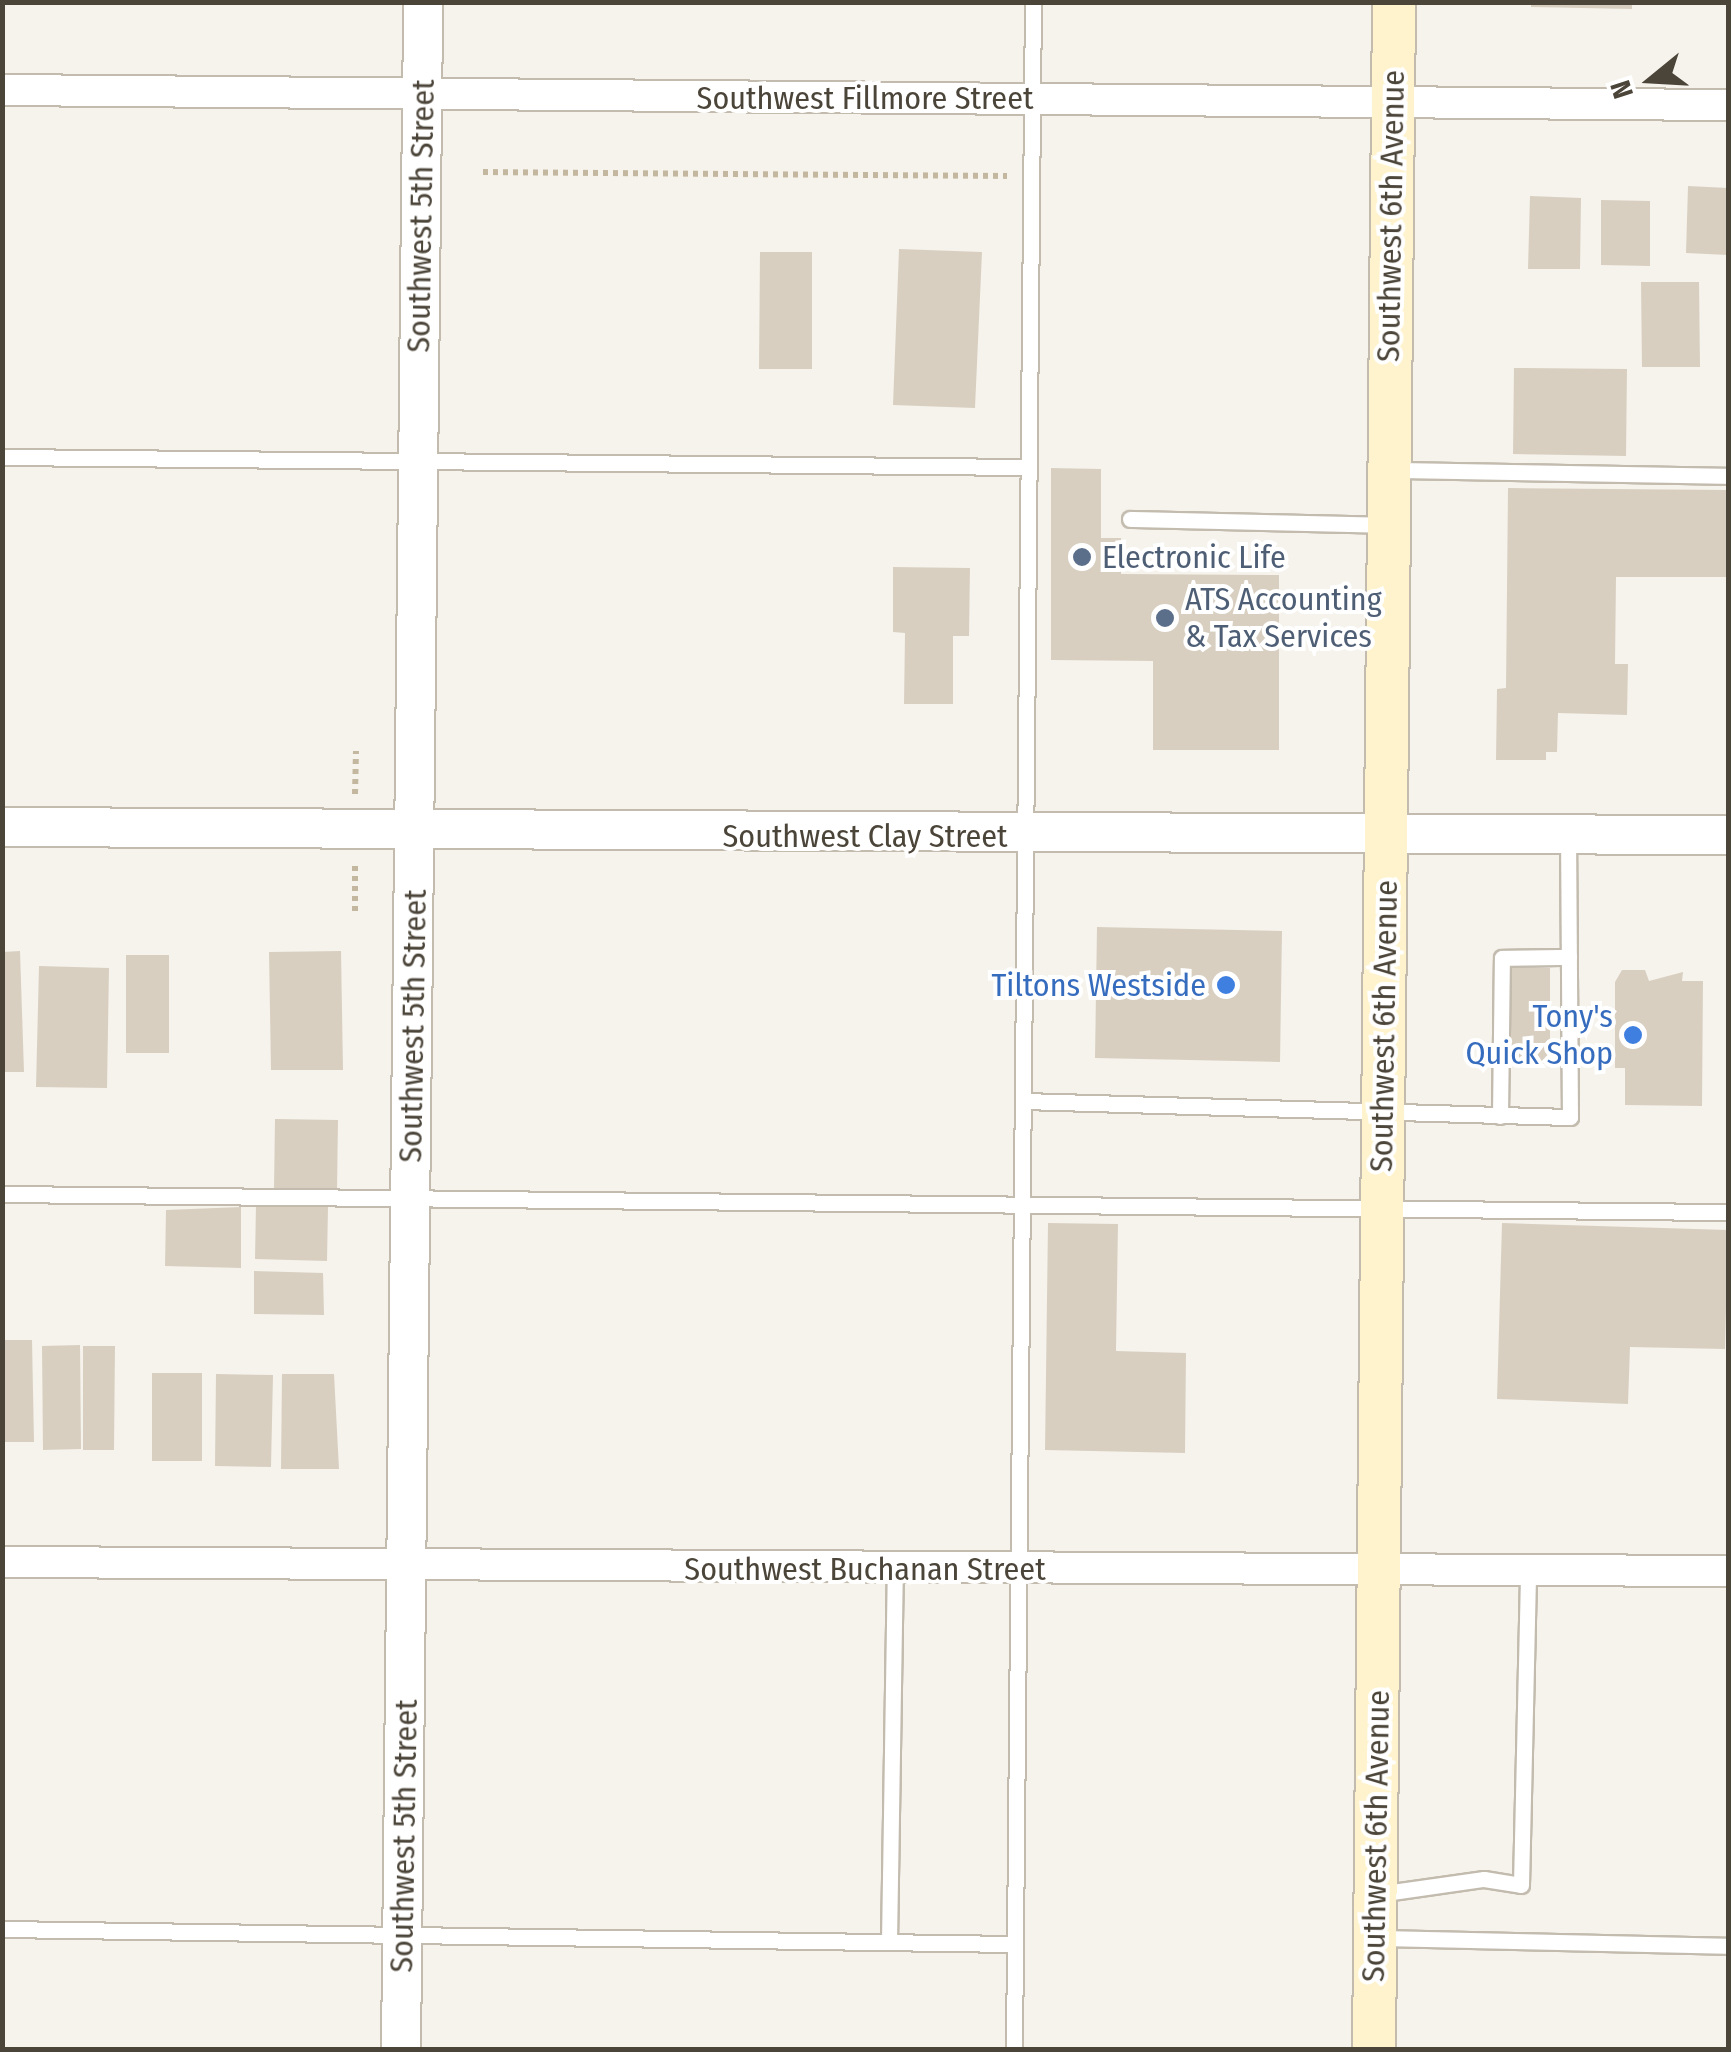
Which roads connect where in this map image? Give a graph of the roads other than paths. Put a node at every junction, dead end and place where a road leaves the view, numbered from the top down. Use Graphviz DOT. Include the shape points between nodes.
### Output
graph roads {
  1 [pos="423,2"];
  2 [pos="1033,2"];
  3 [pos="1394,2"];
  4 [pos="2,90"];
  5 [pos="422,94"];
  6 [pos="1032,100"];
  7 [pos="1392,102"];
  8 [pos="1728,105"];
  9 [pos="2,457"];
  10 [pos="418,460"];
  11 [pos="1028,467"];
  12 [pos="1389,470"];
  13 [pos="1728,476"];
  14 [pos="1130,519"];
  15 [pos="1389,526"];
  16 [pos="2,827"];
  17 [pos="415,834"];
  18 [pos="1728,835"];
  19 [pos="1568,836"];
  20 [pos="1026,837"];
  21 [pos="1386,837"];
  22 [pos="1569,957"];
  23 [pos="1023,1102"];
  24 [pos="1383,1112"];
  25 [pos="1500,1116"];
  26 [pos="2,1194"];
  27 [pos="411,1198"];
  28 [pos="1022,1203"];
  29 [pos="1382,1212"];
  30 [pos="1728,1212"];
  31 [pos="2,1562"];
  32 [pos="406,1568"];
  33 [pos="894,1568"];
  34 [pos="1019,1569"];
  35 [pos="1728,1571"];
  36 [pos="1379,1572"];
  37 [pos="1528,1572"];
  38 [pos="1378,1894"];
  39 [pos="2,1929"];
  40 [pos="402,1933"];
  41 [pos="1375,1938"];
  42 [pos="888,1942"];
  43 [pos="1015,1944"];
  44 [pos="1728,1946"];
  45 [pos="401,2050"];
  46 [pos="1014,2050"];
  47 [pos="1374,2050"];
  1 -- 5 [label="street, Southwest 5th Street"];
  2 -- 6 [label="lane"];
  3 -- 7 [label="main road, Southwest 6th Avenue"];
  4 -- 5 [label="street, Southwest Fillmore Street"];
  5 -- 6 [label="street, Southwest Fillmore Street"];
  5 -- 10 [label="street, Southwest 5th Street"];
  6 -- 7 [label="street, Southwest Fillmore Street"];
  6 -- 11 [label="lane"];
  7 -- 8 [label="street, Southwest Fillmore Street"];
  7 -- 12 [label="main road, Southwest 6th Avenue"];
  9 -- 10 [label="lane"];
  10 -- 11 [label="lane"];
  10 -- 17 [label="street, Southwest 5th Street"];
  11 -- 20 [label="lane"];
  12 -- 13 [label="lane"];
  12 -- 15 [label="main road, Southwest 6th Avenue"];
  14 -- 15 [label="lane"];
  15 -- 21 [label="main road, Southwest 6th Avenue"];
  16 -- 17 [label="street, Southwest Clay Street"];
  17 -- 20 [label="street, Southwest Clay Street"];
  17 -- 27 [label="street, Southwest 5th Street"];
  18 -- 19 [label="street, Southwest Clay Street"];
  19 -- 21 [label="street, Southwest Clay Street"];
  19 -- 22 [label="lane"];
  20 -- 21 [label="street, Southwest Clay Street"];
  20 -- 23 [label="lane"];
  21 -- 24 [label="main road, Southwest 6th Avenue"];
  22 -- 25 [label="lane" via="1502,958"];
  22 -- 25 [label="lane" via="1570,1117"];
  23 -- 24 [label="lane"];
  23 -- 28 [label="lane"];
  24 -- 25 [label="lane"];
  24 -- 29 [label="main road, Southwest 6th Avenue"];
  26 -- 27 [label="lane"];
  27 -- 28 [label="lane"];
  27 -- 32 [label="street, Southwest 5th Street"];
  28 -- 29 [label="lane"];
  28 -- 34 [label="lane"];
  29 -- 30 [label="lane"];
  29 -- 36 [label="main road, Southwest 6th Avenue"];
  31 -- 32 [label="street, Southwest Buchanan Street"];
  32 -- 33 [label="street, Southwest Buchanan Street"];
  32 -- 40 [label="street, Southwest 5th Street"];
  33 -- 34 [label="street, Southwest Buchanan Street"];
  33 -- 42 [label="lane"];
  34 -- 36 [label="street, Southwest Buchanan Street"];
  34 -- 43 [label="lane"];
  35 -- 37 [label="street, Southwest Buchanan Street"];
  36 -- 37 [label="street, Southwest Buchanan Street"];
  36 -- 38 [label="main road, Southwest 6th Avenue"];
  37 -- 38 [label="lane" via="1521,1885 1484,1879"];
  38 -- 41 [label="main road, Southwest 6th Avenue"];
  39 -- 40 [label="lane"];
  40 -- 42 [label="lane"];
  40 -- 45 [label="street, Southwest 5th Street"];
  41 -- 44 [label="lane"];
  41 -- 47 [label="main road, Southwest 6th Avenue"];
  42 -- 43 [label="lane"];
  43 -- 46 [label="lane"];
}
